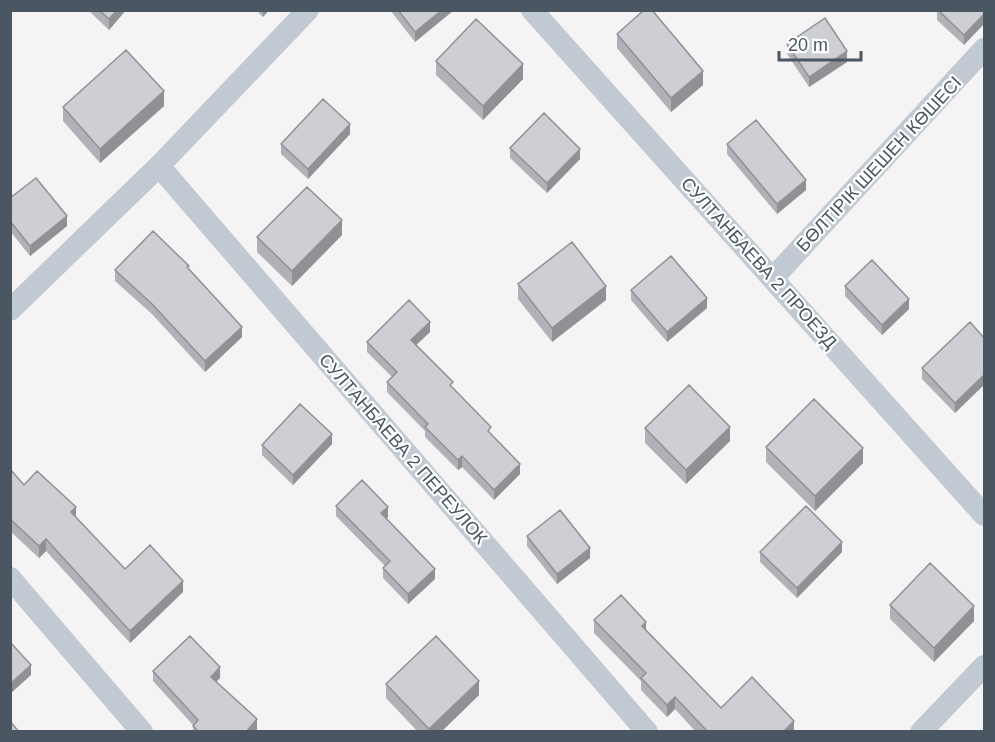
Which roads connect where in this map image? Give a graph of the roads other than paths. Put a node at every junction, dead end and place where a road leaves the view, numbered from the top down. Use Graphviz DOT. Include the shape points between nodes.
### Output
graph roads {
  1 [pos="308,10"];
  2 [pos="532,10"];
  3 [pos="984,49"];
  4 [pos="159,166"];
  5 [pos="773,279"];
  6 [pos="10,310"];
  7 [pos="984,515"];
  8 [pos="10,578"];
  9 [pos="984,666"];
  10 [pos="142,732"];
  11 [pos="646,732"];
  12 [pos="921,732"];
  1 -- 4 [label="street"];
  2 -- 5 [label="street, СУЛТАНБАЕВА 2 ПРОЕЗД"];
  3 -- 5 [label="street, БӨЛТІРІК ШЕШЕН КӨШЕСІ"];
  4 -- 6 [label="street"];
  4 -- 11 [label="street, СУЛТАНБАЕВА 2 ПЕРЕУЛОК"];
  5 -- 7 [label="street, СУЛТАНБАЕВА 2 ПРОЕЗД"];
  8 -- 10 [label="street"];
  9 -- 12 [label="street"];
}
